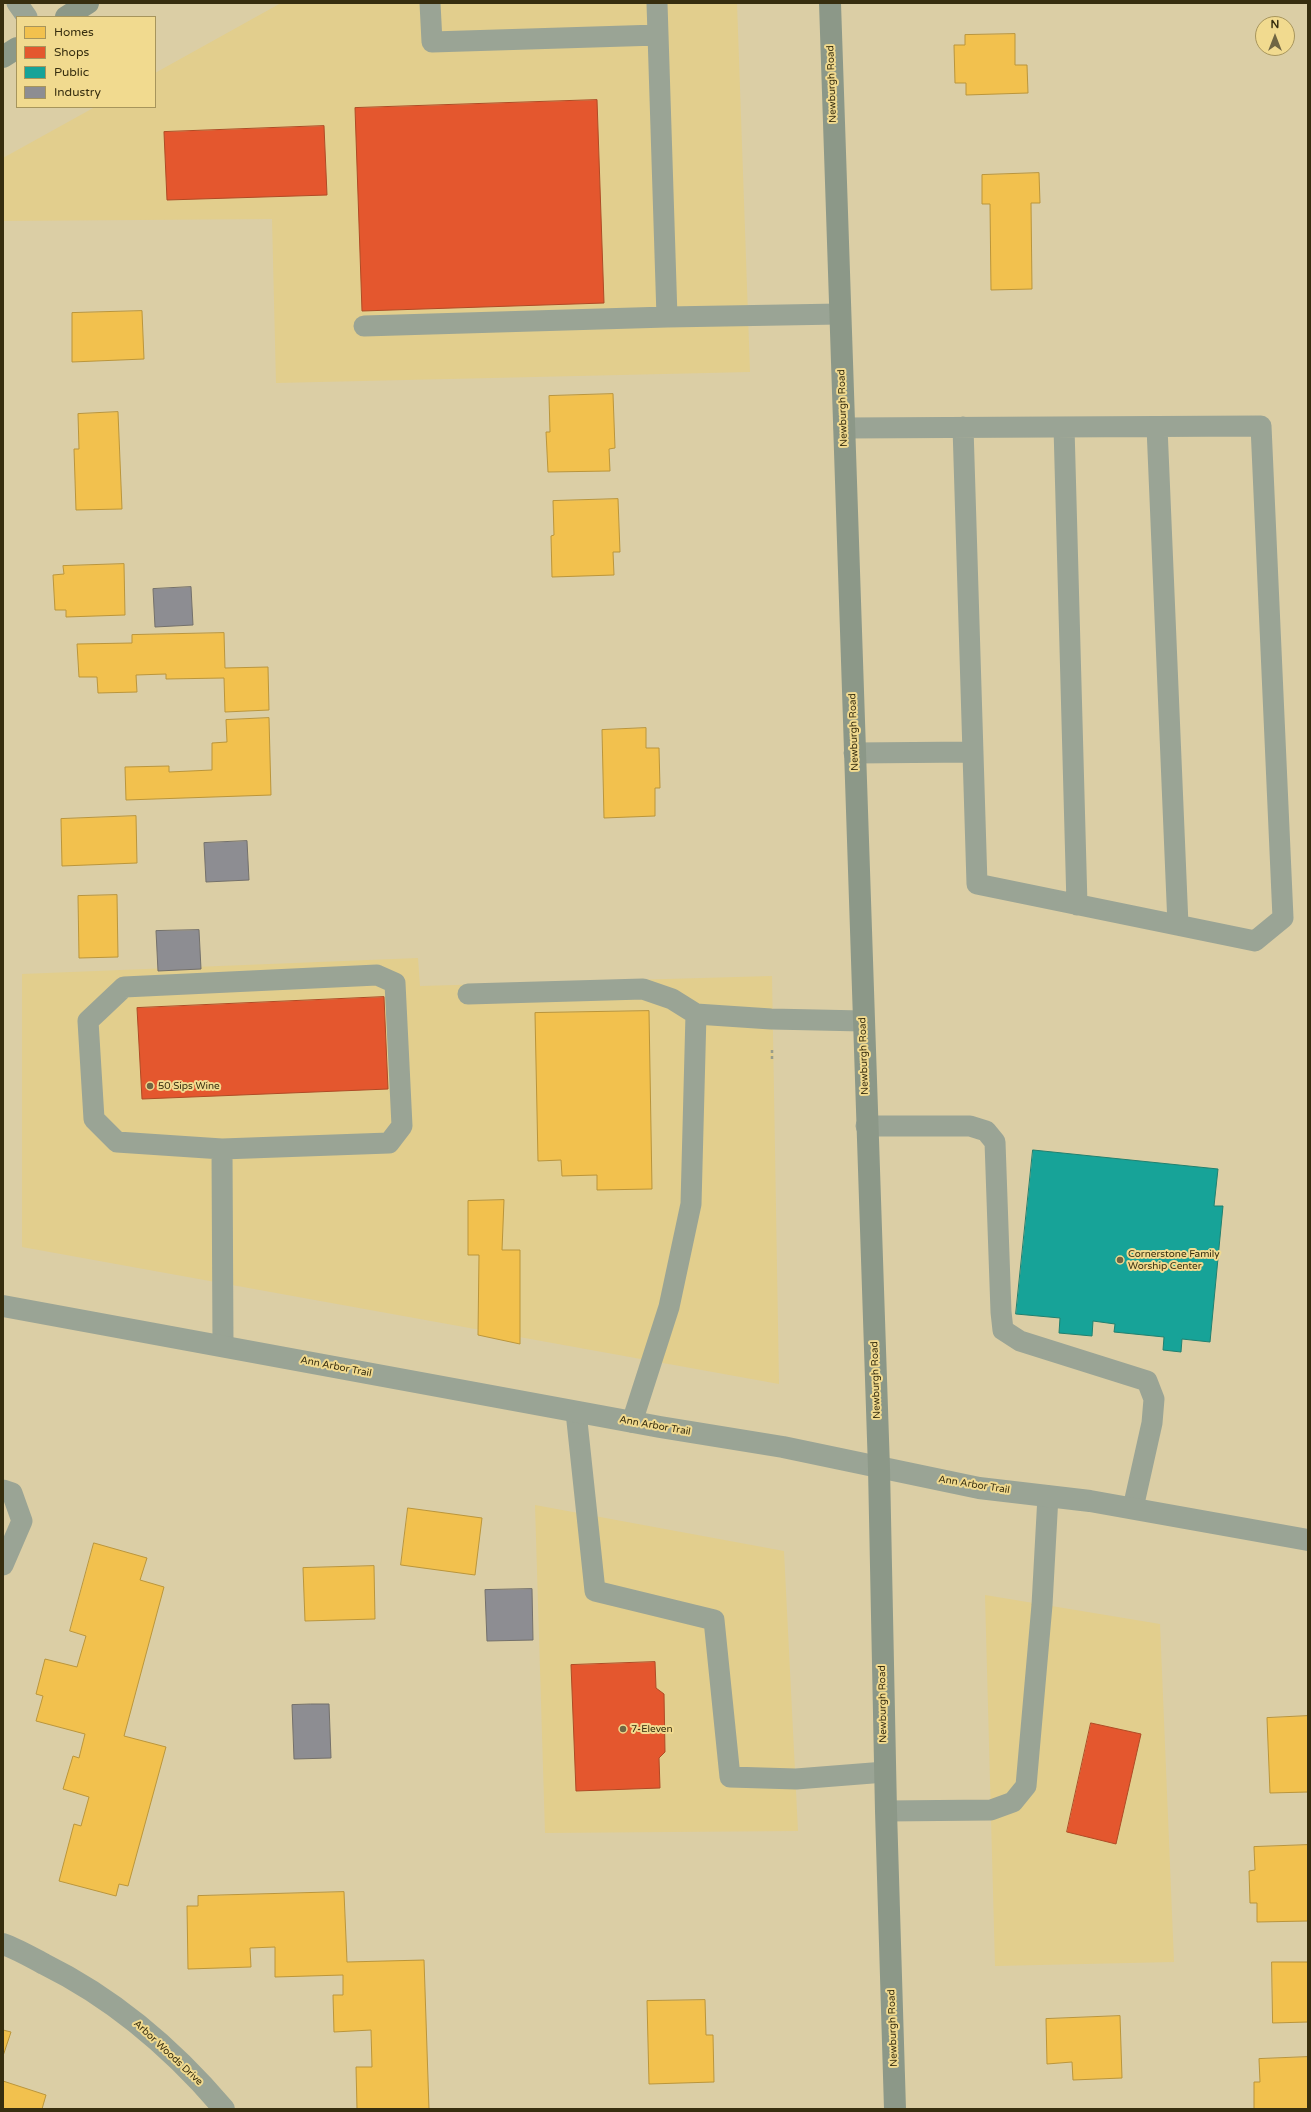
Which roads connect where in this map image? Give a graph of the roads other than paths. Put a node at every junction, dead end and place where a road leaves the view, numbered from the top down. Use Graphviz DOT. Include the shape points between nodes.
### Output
graph roads {
  1 [pos="17,3"];
  2 [pos="88,3"];
  3 [pos="430,3"];
  4 [pos="657,3"];
  5 [pos="830,3"];
  6 [pos="26,16"];
  7 [pos="68,16"];
  8 [pos="658,35"];
  9 [pos="16,49"];
  10 [pos="3,57"];
  11 [pos="840,314"];
  12 [pos="667,317"];
  13 [pos="364,326"];
  14 [pos="1064,427"];
  15 [pos="1157,427"];
  16 [pos="844,428"];
  17 [pos="963,428"];
  18 [pos="973,752"];
  19 [pos="854,753"];
  20 [pos="1077,904"];
  21 [pos="1178,925"];
  22 [pos="468,994"];
  23 [pos="696,1014"];
  24 [pos="863,1021"];
  25 [pos="866,1126"];
  26 [pos="222,1149"];
  27 [pos="3,1306"];
  28 [pos="223,1346"];
  29 [pos="576,1412"];
  30 [pos="632,1422"];
  31 [pos="879,1468"];
  32 [pos="3,1490"];
  33 [pos="1048,1496"];
  34 [pos="1133,1508"];
  35 [pos="1308,1540"];
  36 [pos="3,1565"];
  37 [pos="885,1772"];
  38 [pos="886,1811"];
  39 [pos="3,1944"];
  40 [pos="224,2109"];
  41 [pos="895,2109"];
  1 -- 6 [label="lane"];
  2 -- 7 [label="main road"];
  3 -- 8 [label="lane" via="432,42"];
  4 -- 8 [label="lane"];
  5 -- 11 [label="main road, Newburgh Road"];
  8 -- 12 [label="lane"];
  9 -- 10 [label="main road"];
  11 -- 12 [label="lane"];
  11 -- 16 [label="main road, Newburgh Road"];
  12 -- 13 [label="lane"];
  14 -- 15 [label="lane"];
  14 -- 17 [label="lane"];
  14 -- 20 [label="lane"];
  15 -- 21 [label="lane"];
  15 -- 21 [label="lane" via="1261,426 1283,918 1255,941"];
  16 -- 17 [label="lane"];
  16 -- 19 [label="main road, Newburgh Road"];
  17 -- 18 [label="lane"];
  18 -- 19 [label="lane"];
  18 -- 20 [label="lane" via="978,884"];
  19 -- 24 [label="main road, Newburgh Road"];
  20 -- 21 [label="lane"];
  22 -- 23 [label="lane" via="643,989 672,999"];
  23 -- 24 [label="lane"];
  23 -- 30 [label="lane" via="691,1204 669,1307"];
  24 -- 25 [label="main road, Newburgh Road"];
  25 -- 31 [label="main road, Newburgh Road"];
  25 -- 34 [label="lane" via="970,1126 986,1131 995,1142 1003,1330 1020,1341 1147,1381 1154,1399 1152,1423"];
  26 -- 26 [label="lane" via="389,1143 402,1126 395,983 377,975 124,987 88,1021 94,1119 117,1142"];
  26 -- 28 [label="lane"];
  27 -- 28 [label="street, Ann Arbor Trail"];
  28 -- 29 [label="street, Ann Arbor Trail"];
  29 -- 30 [label="street, Ann Arbor Trail"];
  29 -- 37 [label="lane" via="595,1591 714,1620 730,1777 796,1779"];
  30 -- 31 [label="street, Ann Arbor Trail" via="783,1447"];
  31 -- 33 [label="street, Ann Arbor Trail" via="979,1488"];
  31 -- 37 [label="main road, Newburgh Road"];
  32 -- 36 [label="lane" via="12,1493 22,1522"];
  33 -- 34 [label="street, Ann Arbor Trail"];
  33 -- 38 [label="lane" via="1042,1604 1026,1786 1013,1802 991,1810"];
  34 -- 35 [label="street, Ann Arbor Trail"];
  37 -- 38 [label="main road, Newburgh Road"];
  38 -- 41 [label="main road, Newburgh Road"];
  39 -- 40 [label="street, Arbor Woods Drive" via="79,1981 118,2007 155,2037 200,2081"];
}
